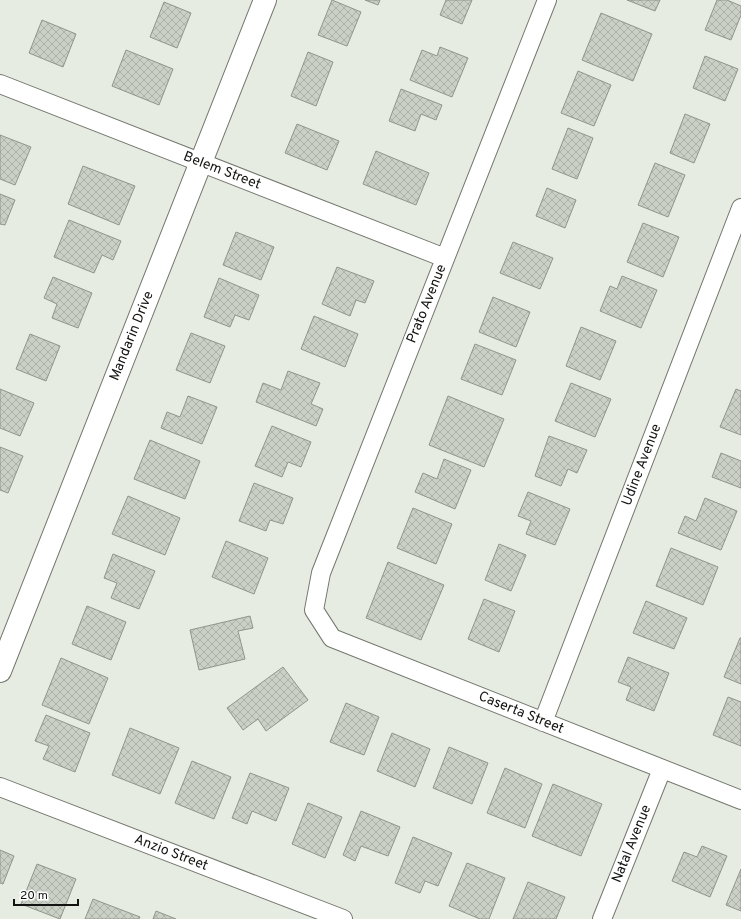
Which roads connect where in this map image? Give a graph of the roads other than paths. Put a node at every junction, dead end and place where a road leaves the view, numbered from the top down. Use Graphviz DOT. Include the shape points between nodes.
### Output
graph roads {
  1 [pos="264,0"];
  2 [pos="547,0"];
  3 [pos="0,84"];
  4 [pos="200,162"];
  5 [pos="741,208"];
  6 [pos="445,258"];
  7 [pos="314,610"];
  8 [pos="0,671"];
  9 [pos="543,722"];
  10 [pos="662,769"];
  11 [pos="0,787"];
  12 [pos="741,800"];
  13 [pos="343,919"];
  14 [pos="602,919"];
  1 -- 4 [label="street, Mandarin Drive"];
  2 -- 6 [label="street, Prato Avenue"];
  3 -- 4 [label="street, Belem Street"];
  4 -- 6 [label="street, Belem Street"];
  4 -- 8 [label="street, Mandarin Drive"];
  5 -- 9 [label="street, Udine Avenue"];
  6 -- 7 [label="street, Prato Avenue" via="321,573"];
  7 -- 9 [label="street, Caserta Street" via="332,638"];
  9 -- 10 [label="street, Caserta Street"];
  10 -- 12 [label="street, Caserta Street"];
  10 -- 14 [label="street, Natal Avenue"];
  11 -- 13 [label="street, Anzio Street"];
}
